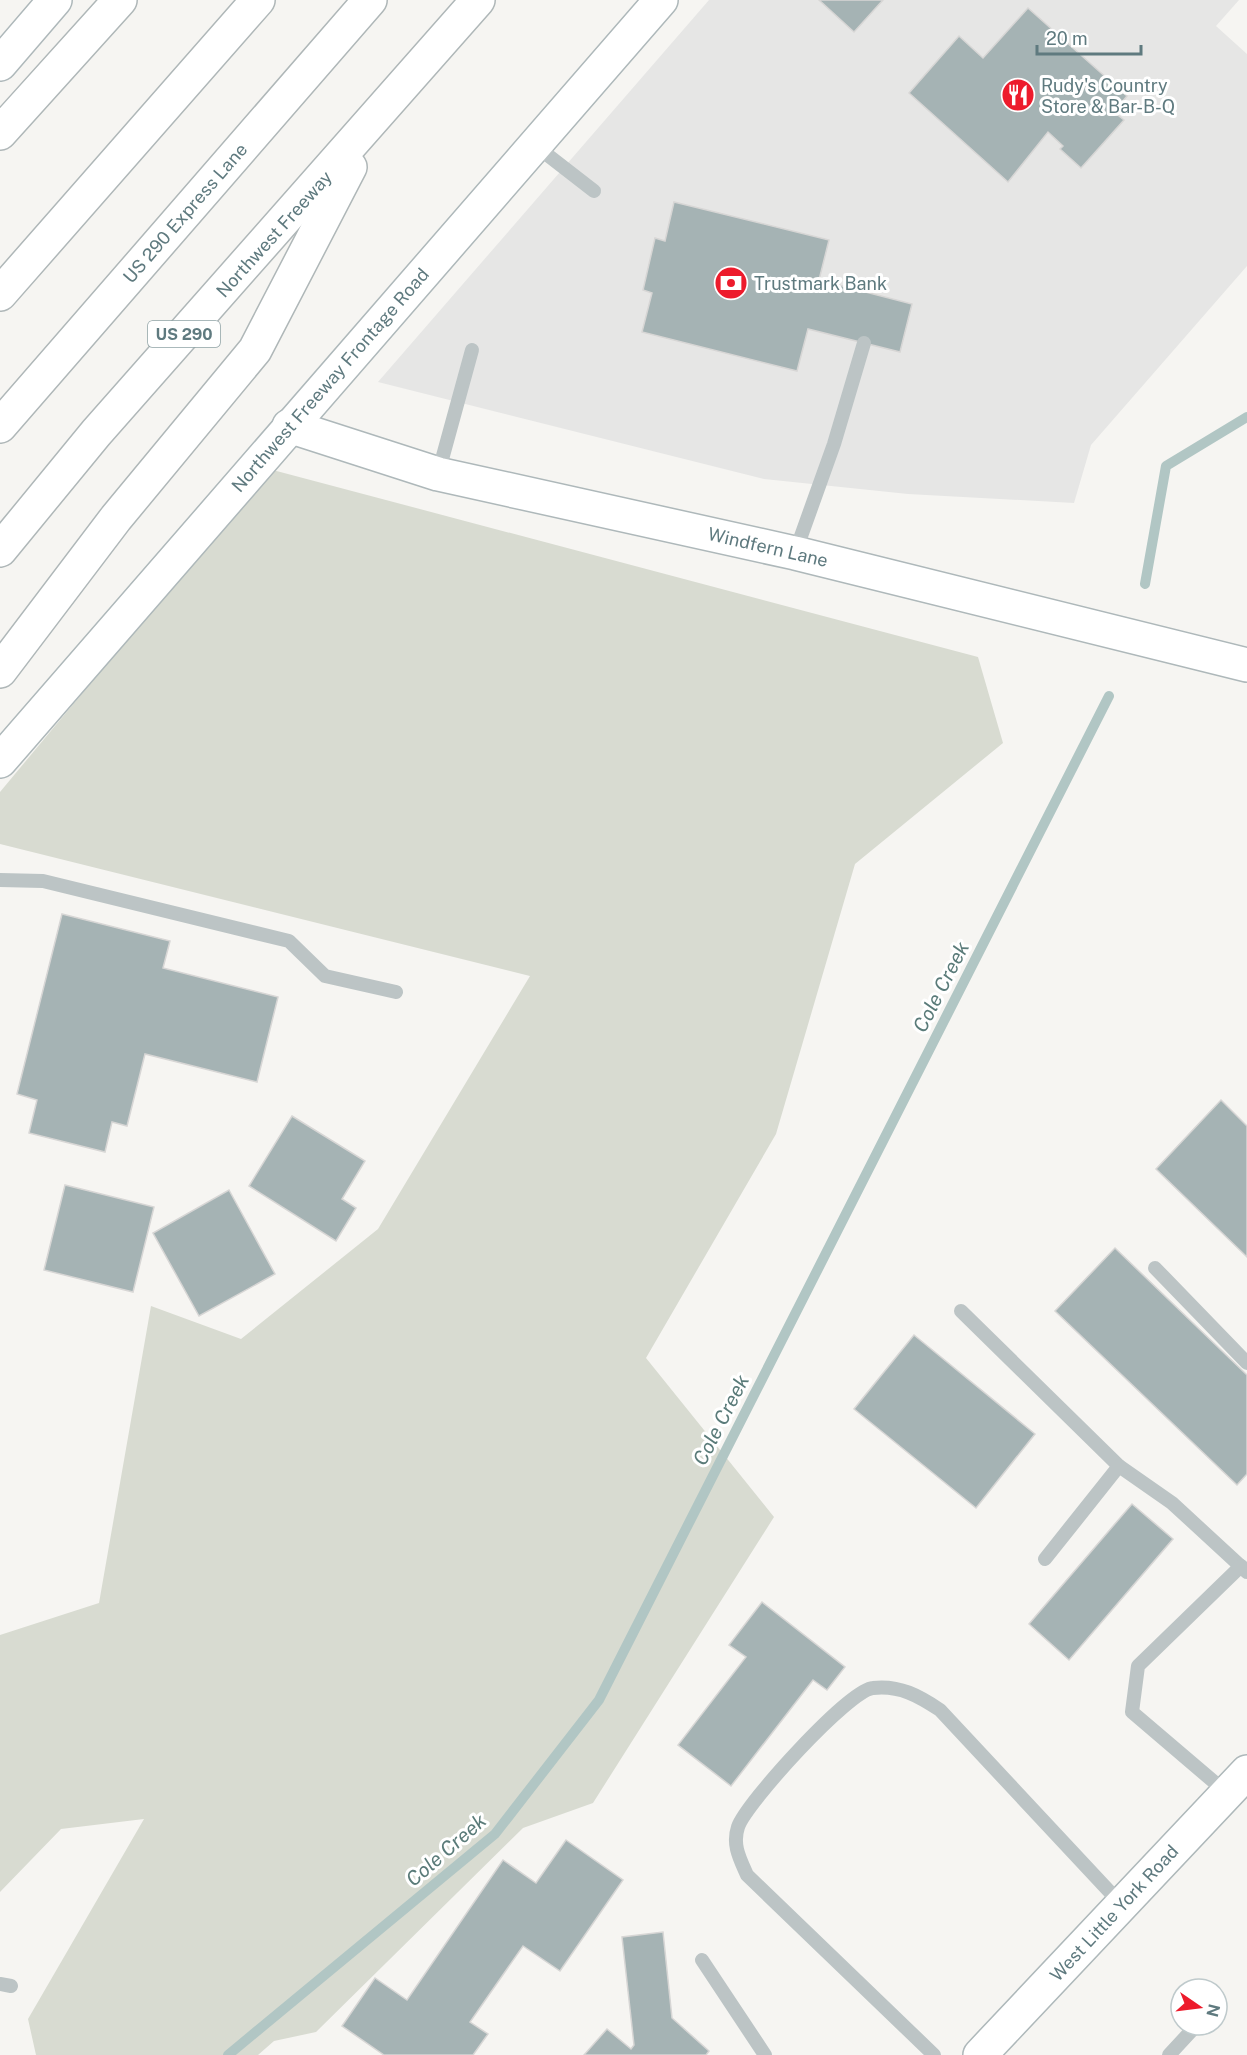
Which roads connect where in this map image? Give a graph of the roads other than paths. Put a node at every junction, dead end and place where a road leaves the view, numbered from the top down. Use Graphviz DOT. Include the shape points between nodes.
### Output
graph roads {
  1 [pos="55,0"];
  2 [pos="120,0"];
  3 [pos="258,0"];
  4 [pos="370,0"];
  5 [pos="478,0"];
  6 [pos="661,0"];
  7 [pos="0,64"];
  8 [pos="373,122"];
  9 [pos="0,133"];
  10 [pos="536,146"];
  11 [pos="594,191"];
  12 [pos="0,294"];
  13 [pos="864,342"];
  14 [pos="472,350"];
  15 [pos="0,426"];
  16 [pos="290,426"];
  17 [pos="438,474"];
  18 [pos="0,550"];
  19 [pos="795,553"];
  20 [pos="1247,665"];
  21 [pos="0,671"];
  22 [pos="0,761"];
  23 [pos="0,880"];
  24 [pos="396,992"];
  25 [pos="1155,1268"];
  26 [pos="961,1311"];
  27 [pos="1247,1363"];
  28 [pos="1119,1466"];
  29 [pos="1045,1559"];
  30 [pos="1244,1569"];
  31 [pos="1237,1783"];
  32 [pos="1122,1905"];
  33 [pos="702,1960"];
  34 [pos="1186,2037"];
  35 [pos="765,2055"];
  36 [pos="934,2055"];
  37 [pos="980,2055"];
  38 [pos="1169,2055"];
  1 -- 7 [label="main road"];
  2 -- 9 [label="main road"];
  3 -- 12 [label="main road"];
  4 -- 15 [label="main road, US 290 Express Lane"];
  5 -- 8 [label="main road, Northwest Freeway / US 290"];
  6 -- 10 [label="main road, Northwest Freeway Frontage Road"];
  8 -- 18 [label="main road, Northwest Freeway / US 290" via="96,434"];
  8 -- 21 [label="main road" via="255,350 116,518"];
  10 -- 11 [label="lane"];
  10 -- 16 [label="main road, Northwest Freeway Frontage Road"];
  13 -- 19 [label="lane" via="834,444"];
  14 -- 17 [label="lane"];
  16 -- 17 [label="main road, Windfern Lane"];
  16 -- 22 [label="main road, Northwest Freeway Frontage Road"];
  17 -- 19 [label="main road, Windfern Lane"];
  19 -- 20 [label="main road, Windfern Lane"];
  23 -- 24 [label="lane" via="43,881 289,941 325,976"];
  25 -- 27 [label="lane"];
  26 -- 28 [label="lane"];
  28 -- 29 [label="lane"];
  28 -- 30 [label="lane" via="1172,1503"];
  30 -- 31 [label="lane" via="1138,1666 1132,1712"];
  31 -- 32 [label="main road, West Little York Road"];
  32 -- 36 [label="lane" via="940,1710 912,1691 871,1688 845,1703 748,1806 735,1847 747,1875"];
  32 -- 37 [label="main road, West Little York Road"];
  33 -- 35 [label="lane"];
  34 -- 38 [label="lane"];
}
